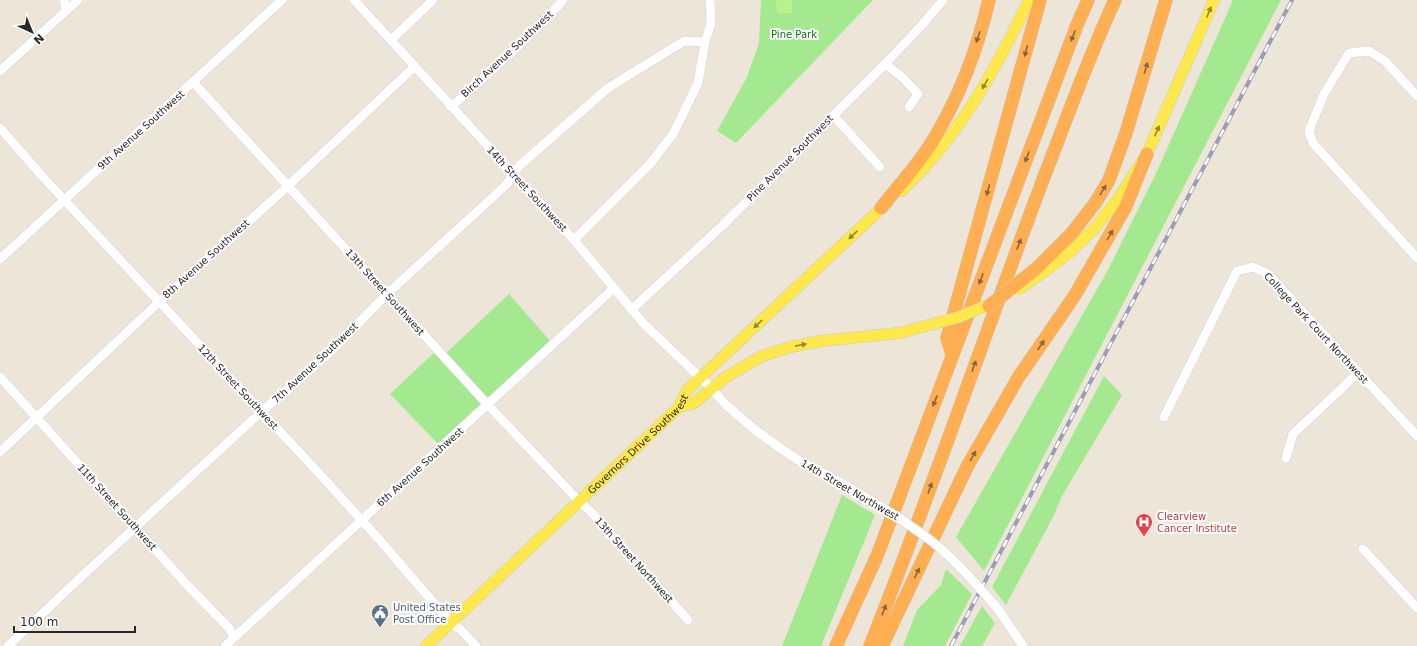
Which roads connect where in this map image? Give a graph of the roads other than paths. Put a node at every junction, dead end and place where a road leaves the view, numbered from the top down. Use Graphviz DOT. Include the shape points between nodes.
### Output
graph roads {
  1 [pos="64,0"];
  2 [pos="78,0"];
  3 [pos="282,0"];
  4 [pos="354,0"];
  5 [pos="433,0"];
  6 [pos="563,0"];
  7 [pos="710,0"];
  8 [pos="943,0"];
  9 [pos="989,0"];
  10 [pos="1028,0"];
  11 [pos="1040,0"];
  12 [pos="1088,0"];
  13 [pos="1115,0"];
  14 [pos="1166,0"];
  15 [pos="1214,0"];
  16 [pos="66,11"];
  17 [pos="392,40"];
  18 [pos="705,42"];
  19 [pos="885,64"];
  20 [pos="414,68"];
  21 [pos="0,71"];
  22 [pos="193,82"];
  23 [pos="1417,96"];
  24 [pos="451,107"];
  25 [pos="909,107"];
  26 [pos="832,115"];
  27 [pos="0,128"];
  28 [pos="1147,154"];
  29 [pos="880,167"];
  30 [pos="513,175"];
  31 [pos="288,186"];
  32 [pos="64,200"];
  33 [pos="881,208"];
  34 [pos="574,240"];
  35 [pos="1417,258"];
  36 [pos="0,259"];
  37 [pos="614,288"];
  38 [pos="387,294"];
  39 [pos="159,302"];
  40 [pos="989,306"];
  41 [pos="632,309"];
  42 [pos="952,354"];
  43 [pos="1358,373"];
  44 [pos="0,377"];
  45 [pos="700,378"];
  46 [pos="711,388"];
  47 [pos="488,405"];
  48 [pos="678,408"];
  49 [pos="261,412"];
  50 [pos="1164,417"];
  51 [pos="36,418"];
  52 [pos="1417,436"];
  53 [pos="0,452"];
  54 [pos="1286,458"];
  55 [pos="579,501"];
  56 [pos="361,520"];
  57 [pos="136,527"];
  58 [pos="1364,549"];
  59 [pos="1417,608"];
  60 [pos="688,620"];
  61 [pos="451,622"];
  62 [pos="234,637"];
  63 [pos="8,646"];
  64 [pos="225,646"];
  65 [pos="426,646"];
  66 [pos="476,646"];
  67 [pos="836,646"];
  68 [pos="870,646"];
  69 [pos="882,646"];
  70 [pos="1023,646"];
  1 -- 16 [label="street"];
  2 -- 16 [label="street"];
  3 -- 22 [label="street, 9th Avenue Southwest"];
  4 -- 17 [label="street, 14th Street Southwest"];
  5 -- 17 [label="street"];
  6 -- 24 [label="street, Birch Avenue Southwest" via="510,54"];
  7 -- 18 [label="street" via="711,23"];
  8 -- 19 [label="street, Pine Avenue Southwest"];
  9 -- 33 [label="highway, one-way" via="963,82 935,138"];
  10 -- 33 [label="main road, Governors Drive Southwest, one-way" via="1007,47 974,103 939,152 915,178"];
  11 -- 42 [label="highway, one-way" via="947,338"];
  12 -- 42 [label="highway, one-way"];
  68 -- 13 [label="highway, one-way" via="1016,251 1093,49"];
  40 -- 14 [label="highway, one-way, bridge" via="1037,268 1072,233 1109,180 1126,133"];
  28 -- 15 [label="main road, one-way"];
  16 -- 21 [label="street"];
  17 -- 20 [label="street, 14th Street Southwest"];
  18 -- 30 [label="street, 7th Avenue Southwest" via="684,41 608,88 518,166"];
  18 -- 34 [label="street" via="698,83 673,134 650,164"];
  19 -- 25 [label="street" via="918,94"];
  19 -- 26 [label="street, Pine Avenue Southwest"];
  20 -- 24 [label="street, 14th Street Southwest"];
  20 -- 31 [label="street, 8th Avenue Southwest"];
  22 -- 31 [label="street, 13th Street Southwest"];
  22 -- 32 [label="street, 9th Avenue Southwest"];
  23 -- 35 [label="street" via="1384,61 1369,51 1349,53 1324,94 1309,130 1314,143"];
  24 -- 30 [label="street, 14th Street Southwest"];
  26 -- 29 [label="street"];
  26 -- 41 [label="street, Pine Avenue Southwest" via="723,225"];
  27 -- 32 [label="street, 12th Street Southwest"];
  28 -- 40 [label="main road, bridge" via="1118,199 1093,230 1042,274"];
  69 -- 28 [label="highway, one-way" via="967,467 1018,378 1075,295 1122,213"];
  30 -- 34 [label="street, 14th Street Southwest"];
  30 -- 38 [label="street, 7th Avenue Southwest" via="506,185"];
  31 -- 38 [label="street, 13th Street Southwest"];
  31 -- 39 [label="street, 8th Avenue Southwest"];
  32 -- 36 [label="street, 9th Avenue Southwest"];
  32 -- 39 [label="street, 12th Street Southwest"];
  33 -- 45 [label="main road, Governors Drive Southwest, one-way"];
  34 -- 37 [label="street, 14th Street Southwest"];
  37 -- 41 [label="street, 14th Street Southwest"];
  37 -- 47 [label="street, 6th Avenue Southwest"];
  38 -- 47 [label="street, 13th Street Southwest"];
  38 -- 49 [label="street, 7th Avenue Southwest" via="327,355"];
  39 -- 49 [label="street, 12th Street Southwest"];
  39 -- 51 [label="street, 8th Avenue Southwest"];
  46 -- 40 [label="main road, one-way, bridge" via="739,368 762,356 790,347 821,341 899,333"];
  41 -- 45 [label="street, 14th Street Southwest"];
  42 -- 67 [label="highway, one-way" via="877,556"];
  43 -- 50 [label="street, College Park Court Northwest" via="1268,274 1253,266 1237,271"];
  43 -- 52 [label="street, College Park Court Northwest"];
  43 -- 54 [label="street" via="1293,434"];
  44 -- 51 [label="street, 11th Street Southwest"];
  45 -- 46 [label="street, 14th Street Northwest"];
  45 -- 48 [label="main road, Governors Drive Southwest" via="687,390"];
  46 -- 48 [label="main road" via="694,403"];
  46 -- 70 [label="street, 14th Street Northwest, bridge" via="726,405 767,439 798,460 889,511 935,544 973,580 998,609"];
  47 -- 55 [label="street, 13th Street Southwest"];
  47 -- 56 [label="street, 6th Avenue Southwest"];
  48 -- 55 [label="main road, Governors Drive Southwest"];
  49 -- 56 [label="street, 12th Street Southwest"];
  49 -- 57 [label="street, 7th Avenue Southwest"];
  51 -- 53 [label="street, 8th Avenue Southwest"];
  51 -- 57 [label="street, 11th Street Southwest"];
  55 -- 60 [label="street, 13th Street Northwest"];
  55 -- 61 [label="main road, Governors Drive Southwest"];
  56 -- 61 [label="street, 12th Street Southwest"];
  56 -- 62 [label="street, 6th Avenue Southwest"];
  57 -- 62 [label="street, 11th Street Southwest" via="229,628"];
  57 -- 63 [label="street, 7th Avenue Southwest"];
  58 -- 59 [label="street"];
  61 -- 65 [label="main road, Governors Drive Southwest"];
  61 -- 66 [label="street, 12th Street Southwest"];
  62 -- 64 [label="street, 6th Avenue Southwest"];
}
